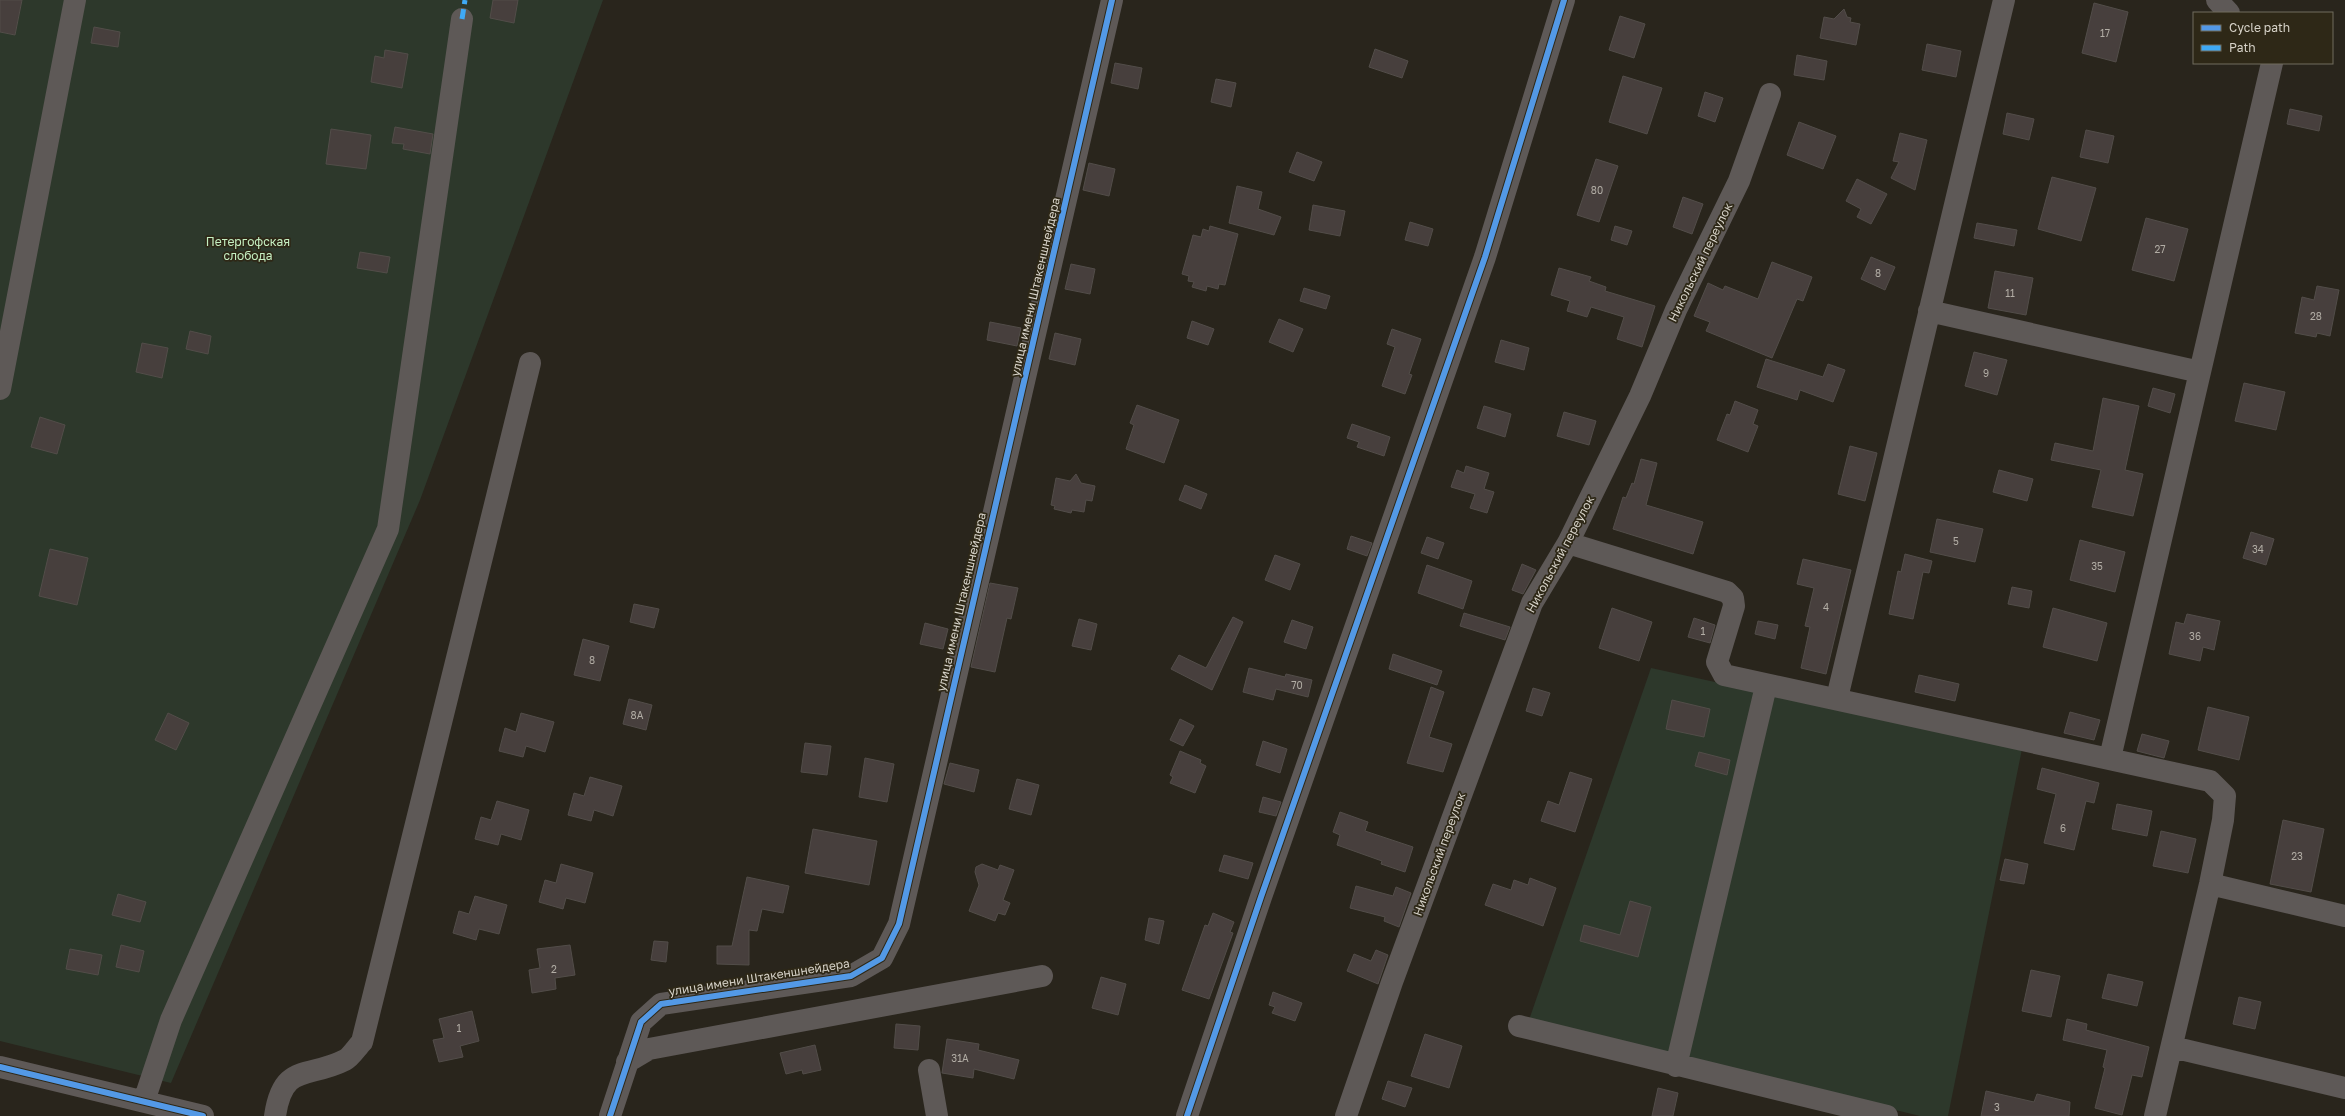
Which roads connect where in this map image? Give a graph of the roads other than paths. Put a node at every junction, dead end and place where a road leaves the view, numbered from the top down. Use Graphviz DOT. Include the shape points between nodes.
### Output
graph roads {
  1 [pos="75,0"];
  2 [pos="1112,0"];
  3 [pos="1564,0"];
  4 [pos="2004,0"];
  5 [pos="2217,0"];
  6 [pos="2228,12"];
  7 [pos="462,19"];
  8 [pos="2272,64"];
  9 [pos="1770,94"];
  10 [pos="1929,311"];
  11 [pos="530,363"];
  12 [pos="2200,372"];
  13 [pos="0,389"];
  14 [pos="1568,543"];
  15 [pos="1766,686"];
  16 [pos="1837,698"];
  17 [pos="2110,758"];
  18 [pos="2210,884"];
  19 [pos="2345,916"];
  20 [pos="1042,976"];
  21 [pos="1519,1026"];
  22 [pos="2172,1047"];
  23 [pos="630,1055"];
  24 [pos="0,1066"];
  25 [pos="1676,1066"];
  26 [pos="929,1070"];
  27 [pos="2345,1088"];
  28 [pos="144,1100"];
  29 [pos="203,1116"];
  30 [pos="275,1116"];
  31 [pos="610,1116"];
  32 [pos="937,1116"];
  33 [pos="1187,1116"];
  34 [pos="1346,1116"];
  35 [pos="1887,1116"];
  36 [pos="2155,1116"];
  1 -- 13 [label="street"];
  2 -- 23 [label="street, улица имени Штакеншнейдера" via="899,924 882,958 851,976 661,1004 641,1022"];
  3 -- 33 [label="street" via="1485,257 1263,889"];
  4 -- 10 [label="street"];
  5 -- 6 [label="street"];
  7 -- 28 [label="street" via="388,529 171,1020"];
  8 -- 12 [label="street"];
  9 -- 14 [label="street, Никольский переулок" via="1739,181 1676,310 1640,396"];
  10 -- 12 [label="street"];
  10 -- 16 [label="street"];
  11 -- 30 [label="street" via="362,1042 346,1060 292,1077 278,1096"];
  12 -- 17 [label="street"];
  14 -- 15 [label="street" via="1727,592 1733,598 1734,606 1717,662 1724,675"];
  14 -- 34 [label="street, Никольский переулок" via="1532,603 1392,982"];
  15 -- 16 [label="street"];
  15 -- 25 [label="street"];
  16 -- 17 [label="street"];
  17 -- 18 [label="street" via="2210,781 2225,796 2223,820"];
  18 -- 19 [label="street"];
  18 -- 22 [label="street"];
  20 -- 23 [label="street" via="649,1049"];
  21 -- 25 [label="street"];
  22 -- 27 [label="street"];
  22 -- 36 [label="street"];
  23 -- 31 [label="street"];
  24 -- 28 [label="street"];
  25 -- 35 [label="street"];
  26 -- 32 [label="street"];
  28 -- 29 [label="street"];
}
